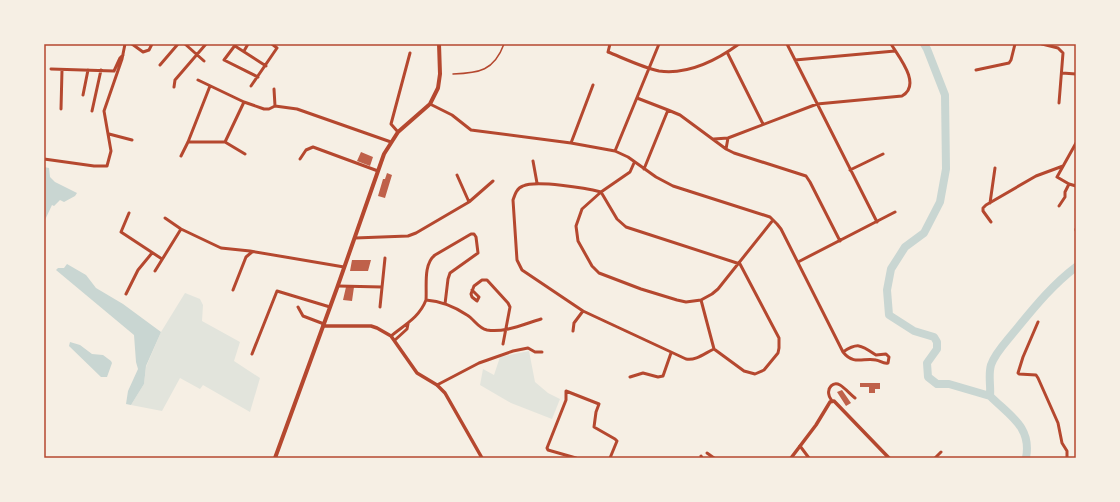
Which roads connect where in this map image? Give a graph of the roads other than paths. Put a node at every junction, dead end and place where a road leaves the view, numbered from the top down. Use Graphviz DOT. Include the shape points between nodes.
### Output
graph roads {
  1 [pos="125,44"];
  2 [pos="132,44"];
  3 [pos="152,44"];
  4 [pos="178,44"];
  5 [pos="185,44"];
  6 [pos="206,44"];
  7 [pos="248,44"];
  8 [pos="272,44"];
  9 [pos="439,44"];
  10 [pos="504,44"];
  11 [pos="610,44"];
  12 [pos="659,44"];
  13 [pos="739,44"];
  14 [pos="786,44"];
  15 [pos="891,44"];
  16 [pos="1015,44"];
  17 [pos="1042,44"];
  18 [pos="236,45"];
  19 [pos="244,51"];
  20 [pos="896,51"];
  21 [pos="727,52"];
  22 [pos="197,54"];
  23 [pos="410,54"];
  24 [pos="123,55"];
  25 [pos="795,60"];
  26 [pos="204,61"];
  27 [pos="160,65"];
  28 [pos="266,66"];
  29 [pos="649,68"];
  30 [pos="51,70"];
  31 [pos="62,70"];
  32 [pos="88,70"];
  33 [pos="101,70"];
  34 [pos="976,70"];
  35 [pos="1062,73"];
  36 [pos="453,74"];
  37 [pos="1076,74"];
  38 [pos="258,77"];
  39 [pos="198,80"];
  40 [pos="593,85"];
  41 [pos="210,86"];
  42 [pos="251,86"];
  43 [pos="174,87"];
  44 [pos="274,89"];
  45 [pos="83,95"];
  46 [pos="637,98"];
  47 [pos="244,102"];
  48 [pos="1059,103"];
  49 [pos="430,104"];
  50 [pos="816,104"];
  51 [pos="275,106"];
  52 [pos="61,109"];
  53 [pos="668,110"];
  54 [pos="92,111"];
  55 [pos="763,124"];
  56 [pos="398,132"];
  57 [pos="109,134"];
  58 [pos="728,138"];
  59 [pos="714,139"];
  60 [pos="132,140"];
  61 [pos="188,142"];
  62 [pos="225,142"];
  63 [pos="391,142"];
  64 [pos="571,143"];
  65 [pos="1076,143"];
  66 [pos="726,149"];
  67 [pos="1074,150"];
  68 [pos="615,151"];
  69 [pos="245,154"];
  70 [pos="883,154"];
  71 [pos="181,156"];
  72 [pos="44,159"];
  73 [pos="300,159"];
  74 [pos="533,161"];
  75 [pos="634,163"];
  76 [pos="1063,166"];
  77 [pos="995,168"];
  78 [pos="644,169"];
  79 [pos="850,170"];
  80 [pos="378,171"];
  81 [pos="457,176"];
  82 [pos="493,181"];
  83 [pos="537,184"];
  84 [pos="1069,184"];
  85 [pos="1076,186"];
  86 [pos="601,192"];
  87 [pos="469,202"];
  88 [pos="990,203"];
  89 [pos="1059,206"];
  90 [pos="894,212"];
  91 [pos="130,214"];
  92 [pos="165,218"];
  93 [pos="773,220"];
  94 [pos="877,222"];
  95 [pos="991,222"];
  96 [pos="181,228"];
  97 [pos="355,238"];
  98 [pos="840,241"];
  99 [pos="252,252"];
  100 [pos="152,253"];
  101 [pos="385,258"];
  102 [pos="162,259"];
  103 [pos="798,262"];
  104 [pos="738,263"];
  105 [pos="344,267"];
  106 [pos="155,271"];
  107 [pos="338,286"];
  108 [pos="382,287"];
  109 [pos="233,290"];
  110 [pos="472,290"];
  111 [pos="126,294"];
  112 [pos="426,300"];
  113 [pos="701,300"];
  114 [pos="445,304"];
  115 [pos="298,307"];
  116 [pos="330,307"];
  117 [pos="380,307"];
  118 [pos="582,311"];
  119 [pos="541,319"];
  120 [pos="1038,322"];
  121 [pos="408,324"];
  122 [pos="324,325"];
  123 [pos="505,330"];
  124 [pos="573,331"];
  125 [pos="391,336"];
  126 [pos="395,340"];
  127 [pos="502,344"];
  128 [pos="714,348"];
  129 [pos="542,352"];
  130 [pos="842,352"];
  131 [pos="672,353"];
  132 [pos="252,354"];
  133 [pos="876,355"];
  134 [pos="875,360"];
  135 [pos="630,377"];
  136 [pos="437,385"];
  137 [pos="855,398"];
  138 [pos="832,401"];
  139 [pos="800,446"];
  140 [pos="941,452"];
  141 [pos="707,453"];
  142 [pos="275,458"];
  143 [pos="482,458"];
  144 [pos="576,458"];
  145 [pos="610,458"];
  146 [pos="714,458"];
  147 [pos="791,458"];
  148 [pos="809,458"];
  149 [pos="889,458"];
  150 [pos="935,458"];
  151 [pos="1067,458"];
  1 -- 24 [label="street"];
  2 -- 3 [label="street" via="143,52 149,50"];
  4 -- 27 [label="street"];
  5 -- 22 [label="street"];
  6 -- 22 [label="street"];
  7 -- 19 [label="street"];
  8 -- 28 [label="street" via="277,48"];
  9 -- 49 [label="main road" via="438,88"];
  10 -- 36 [label="lane" via="496,61 489,66 476,72"];
  11 -- 29 [label="street" via="608,52"];
  12 -- 29 [label="street"];
  13 -- 21 [label="street"];
  14 -- 25 [label="street"];
  15 -- 20 [label="street"];
  16 -- 34 [label="street" via="1009,63"];
  17 -- 35 [label="street" via="1062,50"];
  18 -- 19 [label="street"];
  18 -- 38 [label="street" via="224,60"];
  19 -- 28 [label="street"];
  20 -- 25 [label="street"];
  20 -- 50 [label="street" via="910,77 906,94"];
  21 -- 29 [label="street" via="689,70 658,71"];
  21 -- 55 [label="street"];
  22 -- 26 [label="street"];
  22 -- 43 [label="street" via="175,80"];
  23 -- 56 [label="street" via="391,124"];
  24 -- 33 [label="street" via="115,71"];
  24 -- 57 [label="street" via="104,111"];
  25 -- 50 [label="street"];
  28 -- 38 [label="street"];
  29 -- 46 [label="street"];
  30 -- 31 [label="street"];
  31 -- 32 [label="street"];
  31 -- 52 [label="street"];
  32 -- 33 [label="street"];
  32 -- 45 [label="street"];
  33 -- 54 [label="street"];
  35 -- 37 [label="street"];
  35 -- 48 [label="street"];
  38 -- 42 [label="street"];
  39 -- 41 [label="street"];
  40 -- 64 [label="street"];
  41 -- 47 [label="street"];
  41 -- 61 [label="street"];
  44 -- 51 [label="street"];
  46 -- 53 [label="street"];
  46 -- 68 [label="street"];
  47 -- 51 [label="street" via="264,109"];
  47 -- 62 [label="street"];
  49 -- 56 [label="main road"];
  49 -- 64 [label="street" via="452,115 471,130"];
  50 -- 55 [label="street"];
  50 -- 79 [label="street"];
  51 -- 63 [label="street" via="297,109"];
  53 -- 59 [label="street" via="683,117"];
  53 -- 78 [label="street"];
  55 -- 58 [label="street"];
  56 -- 63 [label="main road"];
  57 -- 60 [label="street"];
  57 -- 72 [label="street" via="111,151 107,166"];
  58 -- 59 [label="street"];
  58 -- 66 [label="street"];
  59 -- 66 [label="street"];
  61 -- 62 [label="street"];
  61 -- 71 [label="street"];
  62 -- 69 [label="street"];
  63 -- 80 [label="main road"];
  64 -- 68 [label="street"];
  65 -- 67 [label="street"];
  66 -- 98 [label="street" via="806,176"];
  67 -- 76 [label="street"];
  68 -- 75 [label="street"];
  70 -- 79 [label="street"];
  73 -- 80 [label="street" via="306,150 313,147"];
  74 -- 83 [label="street"];
  75 -- 78 [label="street"];
  75 -- 86 [label="street" via="630,172"];
  76 -- 84 [label="street" via="1057,177"];
  76 -- 88 [label="street" via="1036,176"];
  77 -- 88 [label="street"];
  78 -- 93 [label="street" via="673,186 765,215"];
  79 -- 94 [label="street"];
  80 -- 97 [label="main road"];
  81 -- 87 [label="street"];
  82 -- 87 [label="street"];
  83 -- 86 [label="street"];
  83 -- 118 [label="street" via="518,188 515,194 513,207 517,260 522,270"];
  84 -- 85 [label="street"];
  84 -- 89 [label="street"];
  86 -- 104 [label="street" via="617,219 626,227"];
  86 -- 113 [label="street" via="582,209 576,226 578,240 595,270 677,300"];
  87 -- 97 [label="street" via="408,236"];
  88 -- 95 [label="street" via="983,211"];
  90 -- 94 [label="street"];
  91 -- 100 [label="street" via="121,232"];
  92 -- 96 [label="street"];
  93 -- 103 [label="street" via="781,229"];
  93 -- 104 [label="street"];
  94 -- 98 [label="street"];
  96 -- 99 [label="street" via="221,248"];
  96 -- 102 [label="street"];
  97 -- 105 [label="main road"];
  98 -- 103 [label="street"];
  99 -- 105 [label="street"];
  99 -- 109 [label="street" via="246,257"];
  100 -- 102 [label="street"];
  100 -- 111 [label="street" via="138,270"];
  101 -- 108 [label="street"];
  102 -- 106 [label="street"];
  103 -- 130 [label="street"];
  104 -- 113 [label="street" via="718,289"];
  104 -- 128 [label="street" via="742,265 779,338 780,348 764,370 751,374 738,368"];
  105 -- 107 [label="main road"];
  107 -- 108 [label="street"];
  107 -- 116 [label="main road"];
  108 -- 117 [label="street"];
  110 -- 123 [label="street" via="482,280 487,280 508,303 510,306"];
  112 -- 114 [label="street" via="436,300"];
  112 -- 114 [label="street" via="427,268 431,259 471,234 475,235 478,254 450,273"];
  112 -- 121 [label="street" via="420,312"];
  113 -- 128 [label="street"];
  114 -- 123 [label="street" via="467,315 485,330"];
  115 -- 122 [label="street" via="303,316"];
  116 -- 122 [label="main road"];
  116 -- 132 [label="street" via="277,291"];
  118 -- 124 [label="street" via="574,323"];
  118 -- 131 [label="street"];
  119 -- 123 [label="street"];
  120 -- 151 [label="street" via="1018,373 1036,375 1038,378 1058,423"];
  121 -- 125 [label="street"];
  121 -- 126 [label="street" via="407,329"];
  122 -- 125 [label="street" via="371,326"];
  122 -- 142 [label="main road"];
  123 -- 127 [label="street"];
  125 -- 126 [label="street"];
  126 -- 136 [label="street" via="417,373"];
  128 -- 131 [label="street" via="691,360"];
  129 -- 136 [label="street" via="528,348 513,351 479,363"];
  130 -- 133 [label="street" via="858,345"];
  130 -- 134 [label="street" via="853,359"];
  131 -- 135 [label="street" via="663,376 643,373"];
  133 -- 134 [label="street"];
  133 -- 134 [label="street" via="886,354 889,360 887,364"];
  136 -- 143 [label="street" via="445,393"];
  137 -- 138 [label="street" via="839,385 832,384 829,387 829,395"];
  138 -- 139 [label="street"];
  138 -- 149 [label="street" via="835,401"];
  139 -- 147 [label="street"];
  139 -- 148 [label="street"];
  140 -- 150 [label="street"];
  141 -- 146 [label="street"];
  144 -- 145 [label="street" via="546,448 566,400 566,392 599,404 594,427 617,441"];
}
